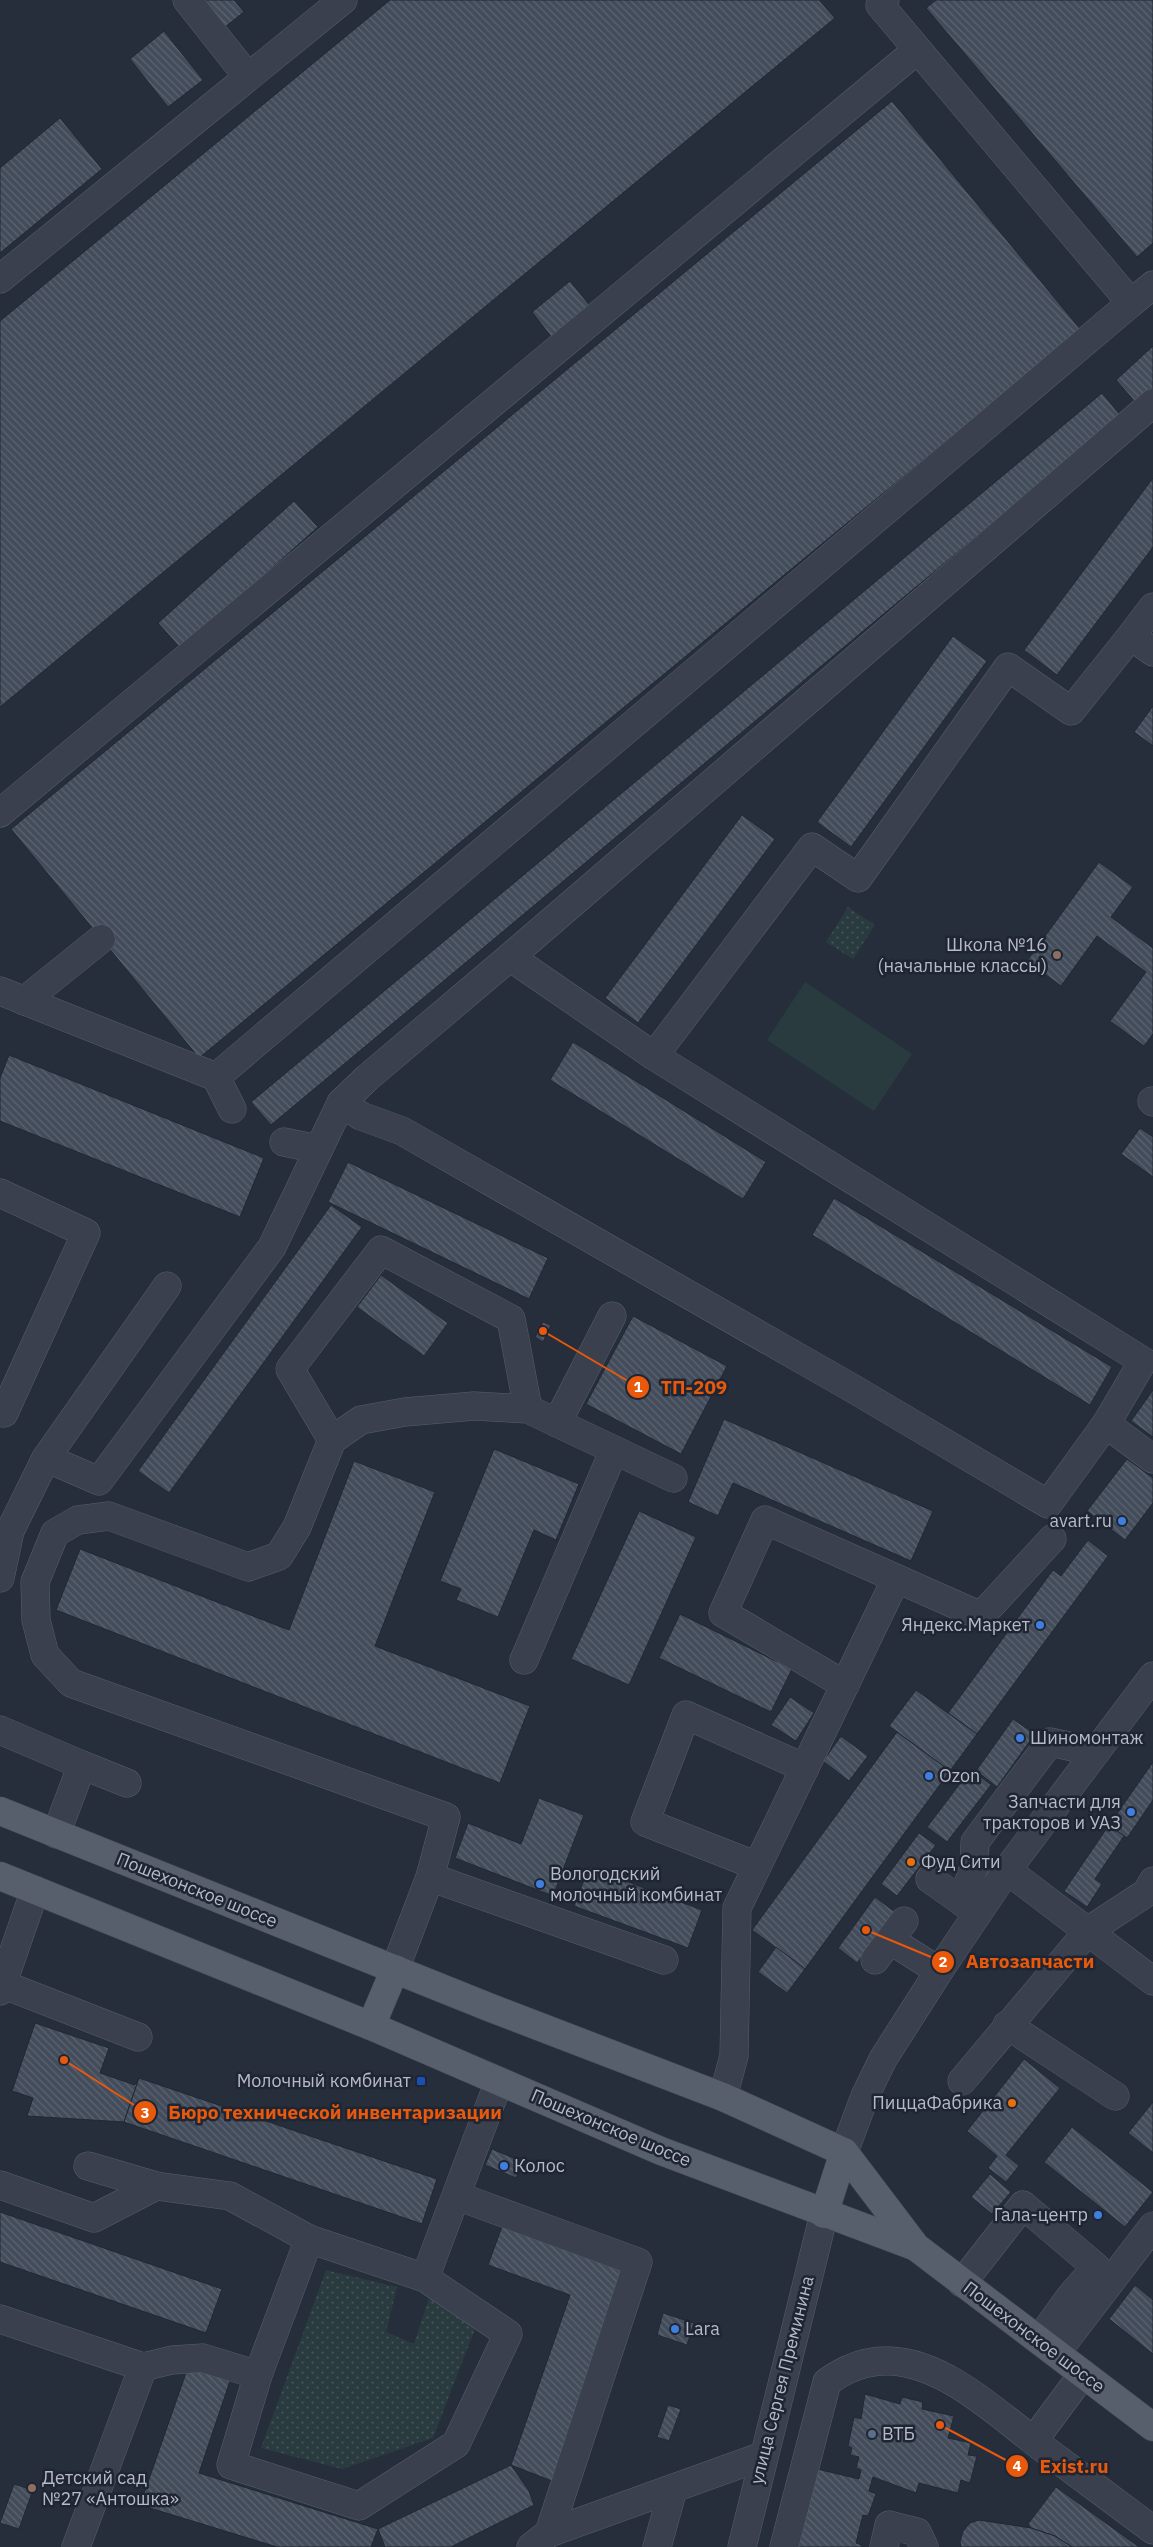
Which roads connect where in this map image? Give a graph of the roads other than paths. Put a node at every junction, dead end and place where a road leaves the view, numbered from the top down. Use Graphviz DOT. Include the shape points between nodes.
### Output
graph roads {
  1 [pos="187,0"];
  2 [pos="343,0"];
  3 [pos="880,2"];
  4 [pos="917,50"];
  5 [pos="248,77"];
  6 [pos="0,279"];
  7 [pos="1153,285"];
  8 [pos="1132,303"];
  9 [pos="1148,416"];
  10 [pos="1153,607"];
  11 [pos="1131,636"];
  12 [pos="1153,652"];
  13 [pos="0,813"];
  14 [pos="101,939"];
  15 [pos="510,957"];
  16 [pos="12,996"];
  17 [pos="654,1056"];
  18 [pos="216,1077"];
  19 [pos="340,1103"];
  20 [pos="232,1109"];
  21 [pos="284,1142"];
  22 [pos="318,1149"];
  23 [pos="0,1193"];
  24 [pos="167,1286"];
  25 [pos="612,1316"];
  26 [pos="1148,1354"];
  27 [pos="528,1409"];
  28 [pos="0,1411"];
  29 [pos="557,1423"];
  30 [pos="1106,1424"];
  31 [pos="332,1440"];
  32 [pos="614,1450"];
  33 [pos="46,1458"];
  34 [pos="1153,1459"];
  35 [pos="673,1478"];
  36 [pos="1052,1540"];
  37 [pos="0,1578"];
  38 [pos="896,1580"];
  39 [pos="524,1660"];
  40 [pos="1153,1676"];
  41 [pos="845,1685"];
  42 [pos="0,1730"];
  43 [pos="1096,1752"];
  44 [pos="82,1765"];
  45 [pos="805,1768"];
  46 [pos="127,1783"];
  47 [pos="0,1811"];
  48 [pos="56,1834"];
  49 [pos="758,1866"];
  50 [pos="1007,1870"];
  51 [pos="0,1876"];
  52 [pos="430,1877"];
  53 [pos="930,1879"];
  54 [pos="35,1890"];
  55 [pos="1151,1890"];
  56 [pos="970,1908"];
  57 [pos="1088,1931"];
  58 [pos="890,1940"];
  59 [pos="664,1960"];
  60 [pos="394,1968"];
  61 [pos="939,1971"];
  62 [pos="1153,1981"];
  63 [pos="1,1988"];
  64 [pos="1007,2025"];
  65 [pos="371,2026"];
  66 [pos="138,2037"];
  67 [pos="499,2081"];
  68 [pos="962,2081"];
  69 [pos="1115,2096"];
  70 [pos="723,2097"];
  71 [pos="844,2152"];
  72 [pos="88,2166"];
  73 [pos="0,2185"];
  74 [pos="156,2186"];
  75 [pos="456,2196"];
  76 [pos="824,2214"];
  77 [pos="1153,2226"];
  78 [pos="309,2239"];
  79 [pos="916,2247"];
  80 [pos="425,2278"];
  81 [pos="962,2283"];
  82 [pos="0,2319"];
  83 [pos="1048,2347"];
  84 [pos="143,2366"];
  85 [pos="1084,2374"];
  86 [pos="258,2375"];
  87 [pos="1153,2427"];
  88 [pos="1034,2440"];
  89 [pos="763,2456"];
  90 [pos="673,2489"];
  91 [pos="1153,2530"];
  92 [pos="540,2540"];
  93 [pos="76,2547"];
  94 [pos="657,2547"];
  95 [pos="742,2547"];
  96 [pos="784,2547"];
  97 [pos="884,2547"];
  98 [pos="924,2547"];
  1 -- 5 [label="street"];
  2 -- 5 [label="street"];
  3 -- 4 [label="street"];
  4 -- 8 [label="street"];
  4 -- 13 [label="street"];
  5 -- 6 [label="street"];
  7 -- 8 [label="street"];
  8 -- 18 [label="street"];
  9 -- 15 [label="street"];
  10 -- 11 [label="street"];
  11 -- 12 [label="street"];
  11 -- 17 [label="street" via="1070,711 1008,667 858,878 812,847"];
  14 -- 16 [label="street"];
  15 -- 17 [label="street"];
  15 -- 19 [label="street"];
  16 -- 18 [label="street"];
  17 -- 26 [label="street"];
  18 -- 20 [label="street"];
  19 -- 22 [label="street"];
  19 -- 30 [label="street" via="361,1116 411,1136 835,1378 1048,1504"];
  21 -- 22 [label="street"];
  22 -- 33 [label="street" via="272,1247 99,1481"];
  23 -- 28 [label="street" via="86,1233 4,1413"];
  24 -- 33 [label="street"];
  25 -- 29 [label="street"];
  26 -- 30 [label="street"];
  27 -- 29 [label="street"];
  27 -- 31 [label="street" via="474,1406 405,1412 361,1420"];
  27 -- 31 [label="street" via="511,1319 381,1250 290,1369"];
  29 -- 32 [label="street"];
  30 -- 34 [label="street"];
  31 -- 52 [label="street" via="297,1527 279,1556 248,1566 109,1516 78,1520 55,1533 35,1582 36,1620 45,1655 72,1683 446,1817"];
  32 -- 35 [label="street"];
  32 -- 39 [label="street"];
  33 -- 37 [label="street" via="10,1531"];
  36 -- 38 [label="street" via="981,1616"];
  38 -- 41 [label="street"];
  38 -- 41 [label="street" via="765,1520 724,1613"];
  40 -- 43 [label="street"];
  41 -- 45 [label="street"];
  42 -- 44 [label="street"];
  43 -- 50 [label="street"];
  43 -- 56 [label="street" via="1050,1742 975,1842"];
  44 -- 46 [label="street"];
  44 -- 48 [label="street"];
  45 -- 49 [label="street"];
  45 -- 49 [label="street" via="686,1714 645,1822"];
  47 -- 48 [label="main road, Пошехонское шоссе"];
  48 -- 60 [label="main road, Пошехонское шоссе"];
  49 -- 70 [label="street" via="737,1908 734,2056"];
  50 -- 56 [label="street"];
  50 -- 57 [label="street"];
  51 -- 54 [label="main road, Пошехонское шоссе"];
  52 -- 59 [label="street"];
  52 -- 60 [label="street"];
  53 -- 56 [label="street"];
  54 -- 63 [label="street"];
  54 -- 65 [label="main road, Пошехонское шоссе"];
  55 -- 57 [label="street"];
  56 -- 61 [label="street"];
  57 -- 62 [label="street"];
  57 -- 64 [label="street"];
  58 -- 61 [label="street"];
  60 -- 65 [label="main road"];
  60 -- 70 [label="main road, Пошехонское шоссе"];
  61 -- 71 [label="street" via="883,2059"];
  63 -- 66 [label="street"];
  64 -- 68 [label="street"];
  64 -- 69 [label="street"];
  65 -- 67 [label="main road, Пошехонское шоссе"];
  67 -- 75 [label="street"];
  67 -- 76 [label="main road, Пошехонское шоссе" via="661,2151"];
  70 -- 71 [label="main road, Пошехонское шоссе"];
  71 -- 76 [label="main road"];
  71 -- 79 [label="main road, Пошехонское шоссе"];
  72 -- 74 [label="street"];
  73 -- 74 [label="street" via="94,2218"];
  74 -- 78 [label="street" via="230,2196"];
  75 -- 80 [label="street"];
  75 -- 92 [label="street" via="638,2262"];
  76 -- 79 [label="main road, Пошехонское шоссе"];
  76 -- 89 [label="street, улица Сергея Преминина"];
  77 -- 83 [label="street"];
  78 -- 80 [label="street"];
  78 -- 86 [label="street"];
  79 -- 81 [label="main road, Пошехонское шоссе"];
  80 -- 86 [label="street" via="508,2334 456,2444 359,2506 231,2465"];
  81 -- 83 [label="main road, Пошехонское шоссе"];
  81 -- 83 [label="street" via="1023,2205 1096,2267 1070,2297"];
  82 -- 84 [label="street"];
  83 -- 85 [label="main road, Пошехонское шоссе"];
  84 -- 86 [label="street" via="202,2358"];
  84 -- 93 [label="street"];
  85 -- 87 [label="main road, Пошехонское шоссе"];
  85 -- 88 [label="street"];
  88 -- 91 [label="street"];
  88 -- 96 [label="street" via="965,2389 916,2366 890,2361 844,2369 827,2382"];
  89 -- 90 [label="street"];
  89 -- 95 [label="street, улица Сергея Преминина"];
  90 -- 92 [label="street"];
  90 -- 94 [label="street"];
  97 -- 98 [label="street" via="889,2525 917,2532"];
}
